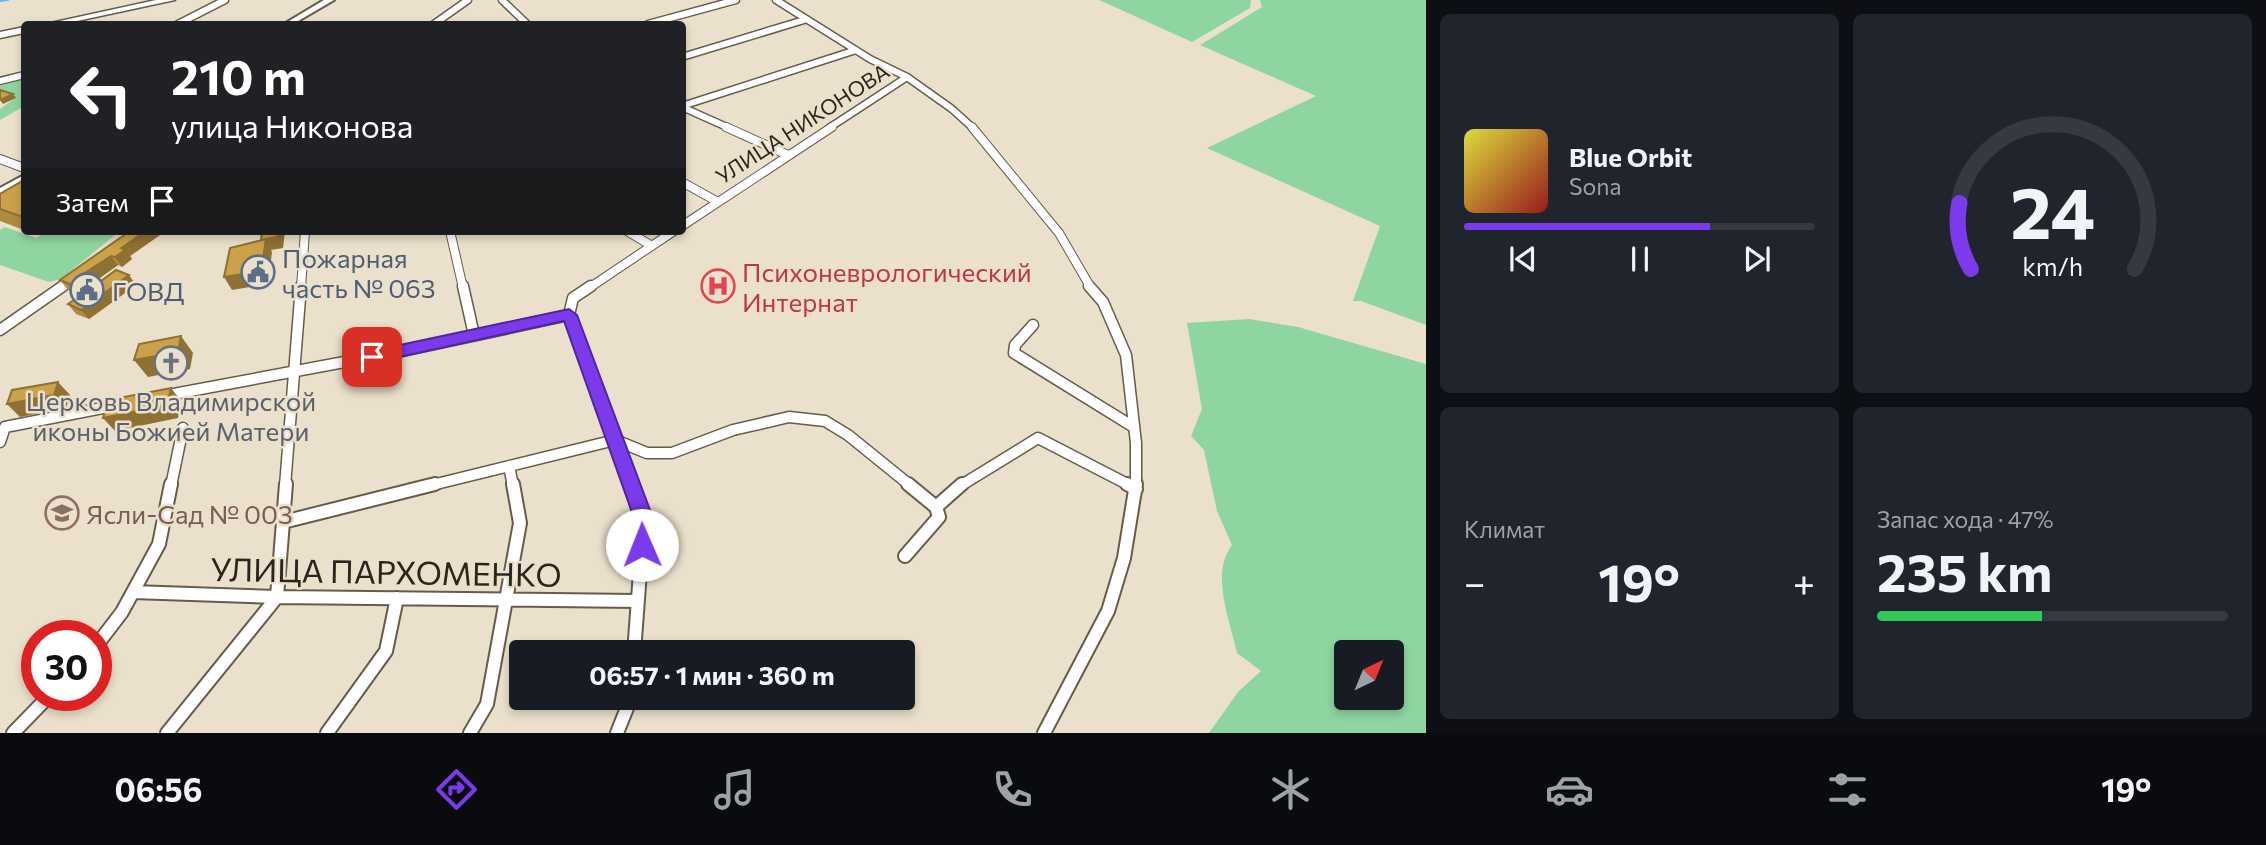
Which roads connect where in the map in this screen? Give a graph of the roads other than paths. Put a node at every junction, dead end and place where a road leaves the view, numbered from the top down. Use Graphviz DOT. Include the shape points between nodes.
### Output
graph roads {
  1 [pos="170,0"];
  2 [pos="225,0"];
  3 [pos="330,0"];
  4 [pos="468,0"];
  5 [pos="502,0"];
  6 [pos="736,0"];
  7 [pos="776,0"];
  8 [pos="804,20"];
  9 [pos="66,21"];
  10 [pos="184,21"];
  11 [pos="293,21"];
  12 [pos="438,21"];
  13 [pos="524,21"];
  14 [pos="659,21"];
  15 [pos="21,31"];
  16 [pos="0,35"];
  17 [pos="856,50"];
  18 [pos="686,56"];
  19 [pos="21,76"];
  20 [pos="907,77"];
  21 [pos="0,81"];
  22 [pos="686,105"];
  23 [pos="686,108"];
  24 [pos="788,155"];
  25 [pos="0,159"];
  26 [pos="21,167"];
  27 [pos="21,180"];
  28 [pos="686,185"];
  29 [pos="0,193"];
  30 [pos="718,202"];
  31 [pos="686,223"];
  32 [pos="305,235"];
  33 [pos="451,235"];
  34 [pos="634,235"];
  35 [pos="668,235"];
  36 [pos="652,246"];
  37 [pos="86,269"];
  38 [pos="569,315"];
  39 [pos="1032,324"];
  40 [pos="0,330"];
  41 [pos="474,335"];
  42 [pos="294,372"];
  43 [pos="152,398"];
  44 [pos="126,403"];
  45 [pos="3,425"];
  46 [pos="1132,426"];
  47 [pos="183,428"];
  48 [pos="615,440"];
  49 [pos="0,442"];
  50 [pos="509,467"];
  51 [pos="1136,489"];
  52 [pos="936,507"];
  53 [pos="283,522"];
  54 [pos="905,556"];
  55 [pos="133,592"];
  56 [pos="277,597"];
  57 [pos="397,598"];
  58 [pos="506,600"];
  59 [pos="637,601"];
  60 [pos="112,628"];
  61 [pos="635,640"];
  62 [pos="626,710"];
  63 [pos="34,711"];
  64 [pos="13,733"];
  65 [pos="167,733"];
  66 [pos="327,733"];
  67 [pos="470,733"];
  68 [pos="617,733"];
  69 [pos="1044,733"];
  1 -- 9 [label="main road"];
  2 -- 10 [label="street"];
  3 -- 11 [label="main road"];
  4 -- 12 [label="street"];
  5 -- 13 [label="street"];
  6 -- 14 [label="street"];
  7 -- 8 [label="street"];
  8 -- 17 [label="street"];
  8 -- 18 [label="street"];
  15 -- 16 [label="main road"];
  17 -- 20 [label="street"];
  17 -- 22 [label="street"];
  19 -- 21 [label="street"];
  20 -- 24 [label="street, УЛИЦА НИКОНОВА"];
  20 -- 46 [label="street" via="974,129 1059,233 1103,302 1126,355"];
  23 -- 24 [label="street"];
  24 -- 30 [label="street, УЛИЦА НИКОНОВА"];
  25 -- 26 [label="street"];
  27 -- 29 [label="main road"];
  28 -- 30 [label="street"];
  30 -- 31 [label="street, УЛИЦА НИКОНОВА"];
  32 -- 42 [label="street"];
  33 -- 41 [label="street"];
  34 -- 36 [label="street"];
  35 -- 36 [label="street"];
  36 -- 38 [label="street" via="573,298"];
  37 -- 40 [label="street"];
  38 -- 41 [label="street"];
  38 -- 48 [label="street"];
  39 -- 46 [label="street" via="1014,353"];
  41 -- 42 [label="street"];
  42 -- 43 [label="street"];
  42 -- 53 [label="street"];
  44 -- 45 [label="street"];
  45 -- 49 [label="street"];
  46 -- 51 [label="street"];
  47 -- 55 [label="street" via="159,544"];
  48 -- 50 [label="street"];
  48 -- 52 [label="street" via="647,453 672,453 733,430 789,417 825,421"];
  48 -- 59 [label="street" via="644,518"];
  50 -- 53 [label="street"];
  50 -- 58 [label="street" via="520,523"];
  51 -- 52 [label="street" via="1038,438 964,483"];
  51 -- 69 [label="street" via="1124,558 1108,611"];
  52 -- 54 [label="street" via="939,517"];
  53 -- 56 [label="street"];
  55 -- 56 [label="street, УЛИЦА ПАРХОМЕНКО"];
  55 -- 60 [label="street"];
  56 -- 57 [label="street, УЛИЦА ПАРХОМЕНКО"];
  56 -- 65 [label="street"];
  57 -- 58 [label="street, УЛИЦА ПАРХОМЕНКО"];
  57 -- 66 [label="street" via="386,651"];
  58 -- 59 [label="street, УЛИЦА ПАРХОМЕНКО"];
  58 -- 67 [label="street" via="486,704"];
  59 -- 61 [label="street"];
  62 -- 68 [label="street"];
  63 -- 64 [label="street"];
}
